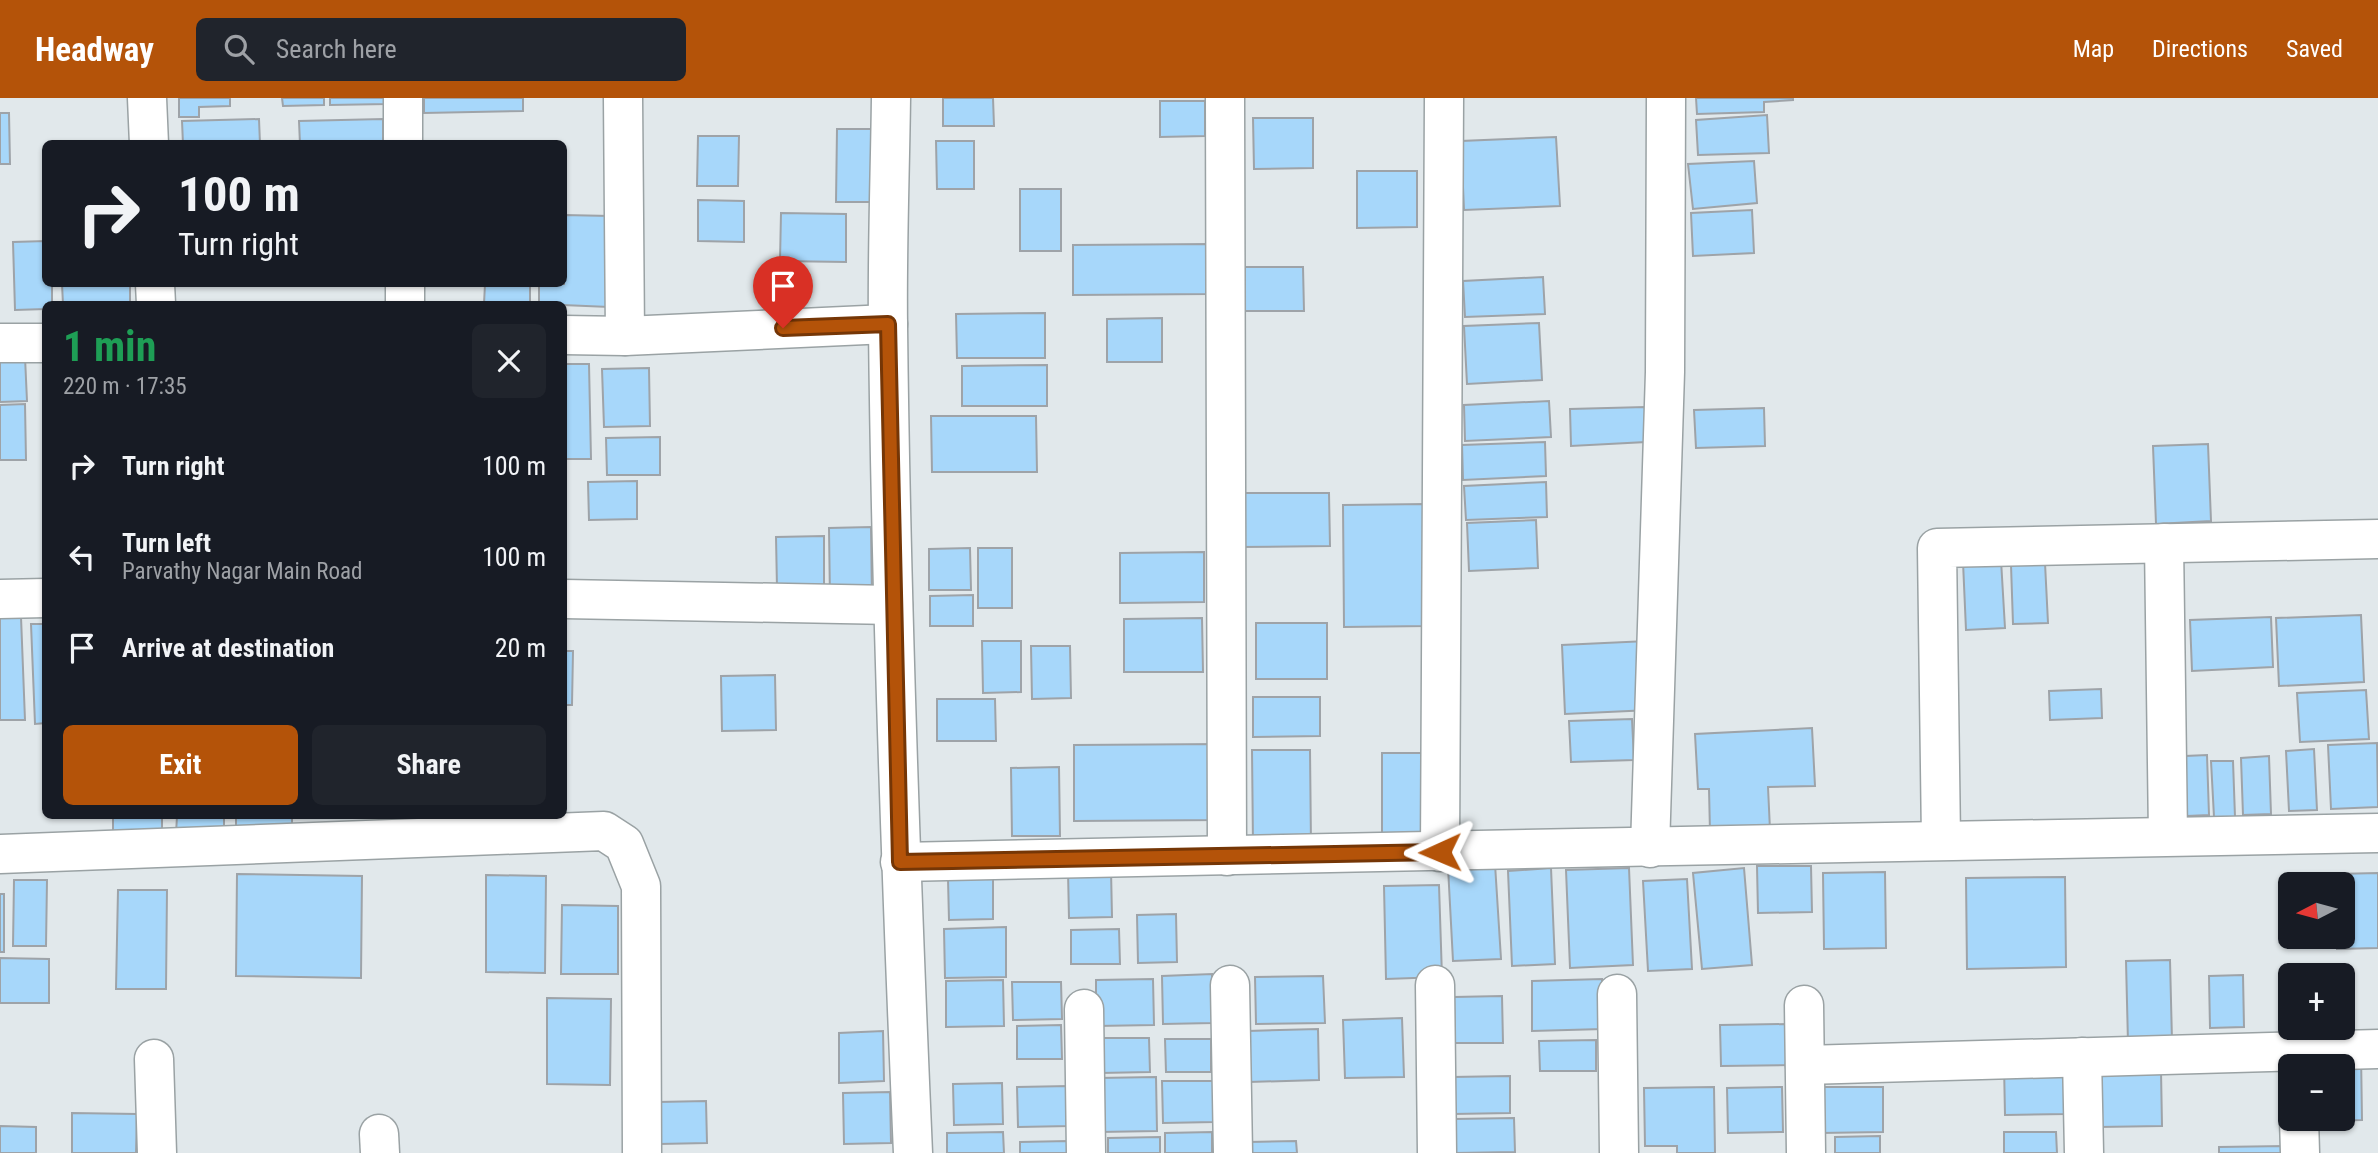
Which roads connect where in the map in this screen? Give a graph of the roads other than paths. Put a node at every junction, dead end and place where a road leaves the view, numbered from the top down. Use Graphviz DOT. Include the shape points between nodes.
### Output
graph roads {
  1 [pos="146,98"];
  2 [pos="403,98"];
  3 [pos="623,98"];
  4 [pos="891,98"];
  5 [pos="1225,98"];
  6 [pos="1444,98"];
  7 [pos="1666,98"];
  8 [pos="149,140"];
  9 [pos="403,140"];
  10 [pos="888,324"];
  11 [pos="567,335"];
  12 [pos="625,335"];
  13 [pos="42,342"];
  14 [pos="0,343"];
  15 [pos="2378,539"];
  16 [pos="2164,543"];
  17 [pos="42,598"];
  18 [pos="0,599"];
  19 [pos="567,599"];
  20 [pos="893,605"];
  21 [pos="2378,833"];
  22 [pos="2168,836"];
  23 [pos="1941,840"];
  24 [pos="1650,848"];
  25 [pos="1440,852"];
  26 [pos="0,854"];
  27 [pos="1227,856"];
  28 [pos="900,862"];
  29 [pos="1230,985"];
  30 [pos="1435,985"];
  31 [pos="1617,994"];
  32 [pos="1804,1005"];
  33 [pos="1084,1009"];
  34 [pos="2378,1049"];
  35 [pos="2333,1054"];
  36 [pos="2082,1057"];
  37 [pos="2278,1058"];
  38 [pos="154,1059"];
  39 [pos="1805,1065"];
  40 [pos="2299,1131"];
  41 [pos="157,1153"];
  42 [pos="642,1153"];
  43 [pos="913,1153"];
  44 [pos="1086,1153"];
  45 [pos="1233,1153"];
  46 [pos="1437,1153"];
  47 [pos="1619,1153"];
  48 [pos="1807,1153"];
  49 [pos="2084,1153"];
  50 [pos="2300,1153"];
  1 -- 8 [label="street"];
  2 -- 9 [label="street"];
  3 -- 12 [label="street"];
  4 -- 10 [label="street"];
  5 -- 27 [label="street"];
  6 -- 25 [label="street"];
  7 -- 24 [label="street" via="1665,372"];
  10 -- 12 [label="street"];
  10 -- 20 [label="street"];
  11 -- 12 [label="street"];
  13 -- 14 [label="street"];
  15 -- 16 [label="street"];
  16 -- 22 [label="street"];
  16 -- 23 [label="street" via="1937,548"];
  17 -- 18 [label="street"];
  19 -- 20 [label="street"];
  20 -- 28 [label="street"];
  21 -- 22 [label="street"];
  22 -- 23 [label="street"];
  23 -- 24 [label="street"];
  24 -- 25 [label="street"];
  25 -- 27 [label="street"];
  26 -- 42 [label="street" via="604,831 624,844 641,886"];
  27 -- 28 [label="street"];
  28 -- 43 [label="street"];
  29 -- 45 [label="street"];
  30 -- 46 [label="street"];
  31 -- 47 [label="street"];
  32 -- 39 [label="street"];
  33 -- 44 [label="street"];
  34 -- 35 [label="street"];
  36 -- 37 [label="street"];
  36 -- 39 [label="street"];
  36 -- 49 [label="street"];
  38 -- 41 [label="street"];
  39 -- 48 [label="street"];
  40 -- 50 [label="street"];
}
